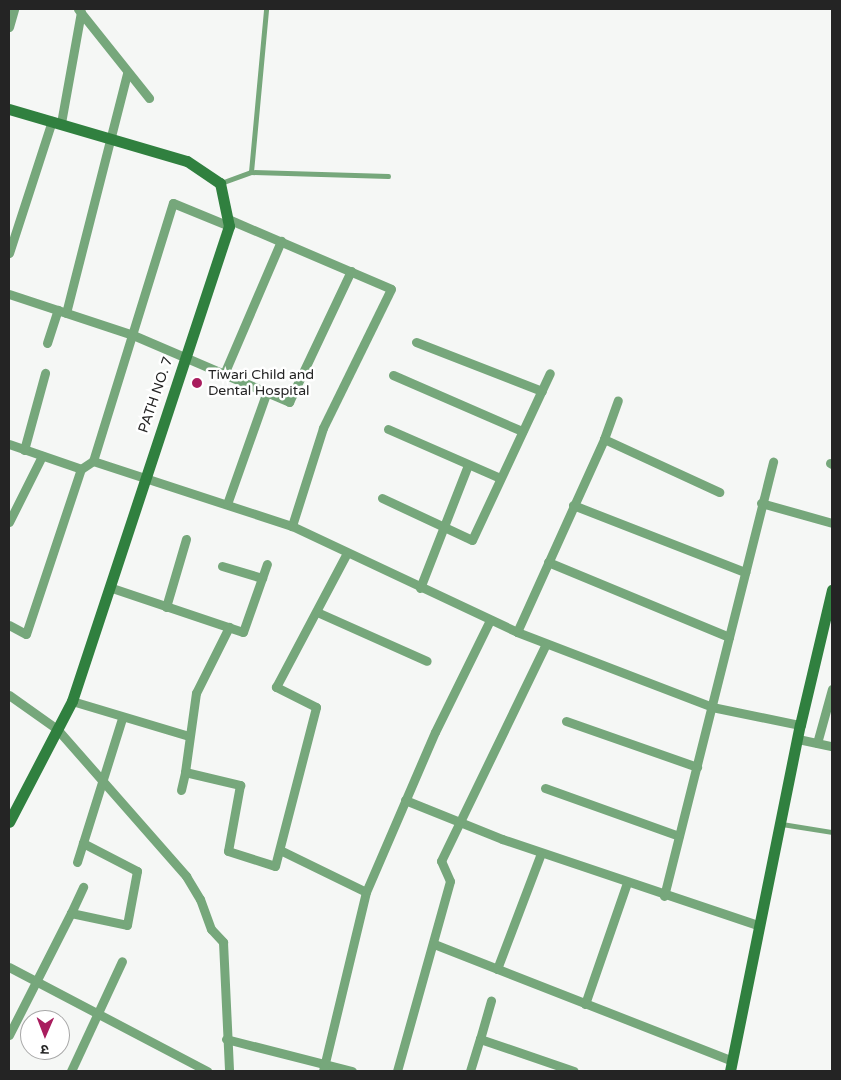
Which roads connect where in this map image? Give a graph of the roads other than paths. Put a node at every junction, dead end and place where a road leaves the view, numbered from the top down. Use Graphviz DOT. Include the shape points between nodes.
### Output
graph roads {
  1 [pos="14,9"];
  2 [pos="266,9"];
  3 [pos="80,10"];
  4 [pos="9,27"];
  5 [pos="127,73"];
  6 [pos="149,98"];
  7 [pos="9,109"];
  8 [pos="56,122"];
  9 [pos="114,137"];
  10 [pos="251,172"];
  11 [pos="388,176"];
  12 [pos="220,183"];
  13 [pos="229,223"];
  14 [pos="281,241"];
  15 [pos="9,253"];
  16 [pos="351,271"];
  17 [pos="9,294"];
  18 [pos="62,312"];
  19 [pos="133,335"];
  20 [pos="416,342"];
  21 [pos="47,343"];
  22 [pos="184,360"];
  23 [pos="46,373"];
  24 [pos="550,373"];
  25 [pos="224,374"];
  26 [pos="393,375"];
  27 [pos="542,391"];
  28 [pos="267,392"];
  29 [pos="618,400"];
  30 [pos="388,429"];
  31 [pos="522,430"];
  32 [pos="604,439"];
  33 [pos="9,444"];
  34 [pos="24,450"];
  35 [pos="42,456"];
  36 [pos="94,461"];
  37 [pos="772,461"];
  38 [pos="468,465"];
  39 [pos="81,469"];
  40 [pos="500,478"];
  41 [pos="142,480"];
  42 [pos="718,492"];
  43 [pos="382,498"];
  44 [pos="761,503"];
  45 [pos="227,504"];
  46 [pos="573,505"];
  47 [pos="9,522"];
  48 [pos="832,523"];
  49 [pos="292,526"];
  50 [pos="443,527"];
  51 [pos="186,539"];
  52 [pos="347,553"];
  53 [pos="548,562"];
  54 [pos="267,564"];
  55 [pos="222,566"];
  56 [pos="745,572"];
  57 [pos="262,578"];
  58 [pos="112,588"];
  59 [pos="420,588"];
  60 [pos="832,590"];
  61 [pos="166,607"];
  62 [pos="317,612"];
  63 [pos="490,620"];
  64 [pos="9,625"];
  65 [pos="229,627"];
  66 [pos="517,632"];
  67 [pos="729,637"];
  68 [pos="546,644"];
  69 [pos="427,661"];
  70 [pos="832,689"];
  71 [pos="9,697"];
  72 [pos="72,701"];
  73 [pos="712,707"];
  74 [pos="122,718"];
  75 [pos="566,721"];
  76 [pos="800,725"];
  77 [pos="56,729"];
  78 [pos="189,736"];
  79 [pos="798,739"];
  80 [pos="818,743"];
  81 [pos="832,746"];
  82 [pos="697,767"];
  83 [pos="185,772"];
  84 [pos="101,780"];
  85 [pos="545,788"];
  86 [pos="181,790"];
  87 [pos="405,800"];
  88 [pos="9,822"];
  89 [pos="461,823"];
  90 [pos="781,824"];
  91 [pos="832,832"];
  92 [pos="679,836"];
  93 [pos="84,843"];
  94 [pos="282,852"];
  95 [pos="541,853"];
  96 [pos="77,862"];
  97 [pos="627,883"];
  98 [pos="83,887"];
  99 [pos="366,892"];
  100 [pos="664,896"];
  101 [pos="71,913"];
  102 [pos="758,925"];
  103 [pos="434,944"];
  104 [pos="122,961"];
  105 [pos="9,967"];
  106 [pos="497,969"];
  107 [pos="36,982"];
  108 [pos="491,1001"];
  109 [pos="585,1004"];
  110 [pos="97,1014"];
  111 [pos="9,1035"];
  112 [pos="226,1039"];
  113 [pos="480,1039"];
  114 [pos="731,1066"];
  115 [pos="324,1068"];
  116 [pos="71,1071"];
  117 [pos="207,1071"];
  118 [pos="229,1071"];
  119 [pos="352,1071"];
  120 [pos="397,1071"];
  121 [pos="470,1071"];
  122 [pos="574,1071"];
  1 -- 4 [label="street"];
  2 -- 10 [label="lane"];
  3 -- 5 [label="street"];
  3 -- 8 [label="street"];
  5 -- 6 [label="street"];
  5 -- 9 [label="street"];
  7 -- 8 [label="street"];
  8 -- 9 [label="street"];
  8 -- 15 [label="street"];
  9 -- 12 [label="street" via="187,161"];
  9 -- 18 [label="street"];
  10 -- 11 [label="lane"];
  10 -- 12 [label="lane"];
  12 -- 13 [label="street"];
  13 -- 14 [label="street"];
  13 -- 19 [label="street" via="174,203"];
  13 -- 22 [label="street, PATH NO. 7"];
  14 -- 16 [label="street"];
  14 -- 25 [label="street"];
  16 -- 28 [label="street" via="289,402"];
  16 -- 49 [label="street" via="391,289 322,428"];
  17 -- 18 [label="street"];
  18 -- 19 [label="street"];
  18 -- 21 [label="street"];
  19 -- 22 [label="street"];
  19 -- 36 [label="street"];
  20 -- 27 [label="street"];
  22 -- 25 [label="street"];
  22 -- 41 [label="street, PATH NO. 7"];
  23 -- 34 [label="street"];
  24 -- 27 [label="street"];
  25 -- 28 [label="street"];
  26 -- 31 [label="street"];
  27 -- 31 [label="street"];
  28 -- 45 [label="street"];
  29 -- 32 [label="street"];
  30 -- 38 [label="street"];
  31 -- 40 [label="street"];
  32 -- 42 [label="street"];
  32 -- 46 [label="street"];
  33 -- 34 [label="street"];
  34 -- 35 [label="street"];
  35 -- 39 [label="street"];
  35 -- 47 [label="street"];
  36 -- 39 [label="street"];
  36 -- 41 [label="street"];
  37 -- 44 [label="street"];
  38 -- 40 [label="street"];
  38 -- 50 [label="street"];
  39 -- 64 [label="street" via="26,634"];
  40 -- 50 [label="street" via="472,540"];
  41 -- 45 [label="street"];
  41 -- 58 [label="street, PATH NO. 7"];
  43 -- 50 [label="street"];
  44 -- 48 [label="street"];
  44 -- 56 [label="street"];
  45 -- 49 [label="street"];
  46 -- 53 [label="street"];
  46 -- 56 [label="street"];
  49 -- 52 [label="street"];
  50 -- 59 [label="street"];
  51 -- 61 [label="street"];
  52 -- 59 [label="street"];
  52 -- 62 [label="street"];
  53 -- 66 [label="street"];
  53 -- 67 [label="street"];
  54 -- 57 [label="street"];
  55 -- 57 [label="street"];
  56 -- 67 [label="street"];
  57 -- 65 [label="street" via="243,632"];
  58 -- 61 [label="street"];
  58 -- 72 [label="street, PATH NO. 7"];
  59 -- 63 [label="street"];
  60 -- 76 [label="street"];
  61 -- 65 [label="street"];
  62 -- 69 [label="street"];
  62 -- 94 [label="street" via="276,687 316,707"];
  63 -- 66 [label="street"];
  63 -- 87 [label="street"];
  65 -- 78 [label="street" via="196,693"];
  66 -- 68 [label="street"];
  67 -- 73 [label="street"];
  68 -- 73 [label="street"];
  68 -- 89 [label="street"];
  70 -- 80 [label="street"];
  71 -- 77 [label="street"];
  72 -- 74 [label="street"];
  72 -- 77 [label="street, PATH NO. 7"];
  73 -- 76 [label="street"];
  73 -- 82 [label="street"];
  74 -- 78 [label="street"];
  74 -- 84 [label="street"];
  75 -- 82 [label="street"];
  76 -- 79 [label="street"];
  77 -- 84 [label="street"];
  77 -- 88 [label="street, PATH NO. 7"];
  78 -- 83 [label="street"];
  79 -- 80 [label="street"];
  79 -- 90 [label="street"];
  80 -- 81 [label="street"];
  82 -- 92 [label="street"];
  83 -- 86 [label="street"];
  83 -- 94 [label="street" via="240,785 228,851 275,866"];
  84 -- 93 [label="street"];
  84 -- 112 [label="street" via="186,876 211,929 223,942"];
  85 -- 92 [label="street"];
  87 -- 89 [label="street"];
  87 -- 99 [label="street"];
  89 -- 95 [label="street"];
  89 -- 103 [label="street" via="441,861 450,881"];
  90 -- 91 [label="lane"];
  90 -- 102 [label="street"];
  92 -- 100 [label="street"];
  93 -- 96 [label="street"];
  93 -- 101 [label="street" via="138,873 126,927"];
  94 -- 99 [label="street"];
  95 -- 97 [label="street"];
  95 -- 106 [label="street"];
  97 -- 100 [label="street"];
  97 -- 109 [label="street"];
  98 -- 101 [label="street"];
  99 -- 115 [label="street"];
  100 -- 102 [label="street"];
  101 -- 107 [label="street"];
  102 -- 114 [label="street"];
  103 -- 106 [label="street"];
  103 -- 120 [label="street"];
  104 -- 110 [label="street"];
  105 -- 107 [label="street"];
  106 -- 109 [label="street"];
  107 -- 110 [label="street"];
  107 -- 111 [label="street"];
  108 -- 113 [label="street"];
  109 -- 114 [label="street"];
  110 -- 116 [label="street"];
  110 -- 117 [label="street"];
  112 -- 115 [label="street"];
  112 -- 118 [label="street"];
  113 -- 121 [label="street"];
  113 -- 122 [label="street"];
  115 -- 119 [label="street"];
}
